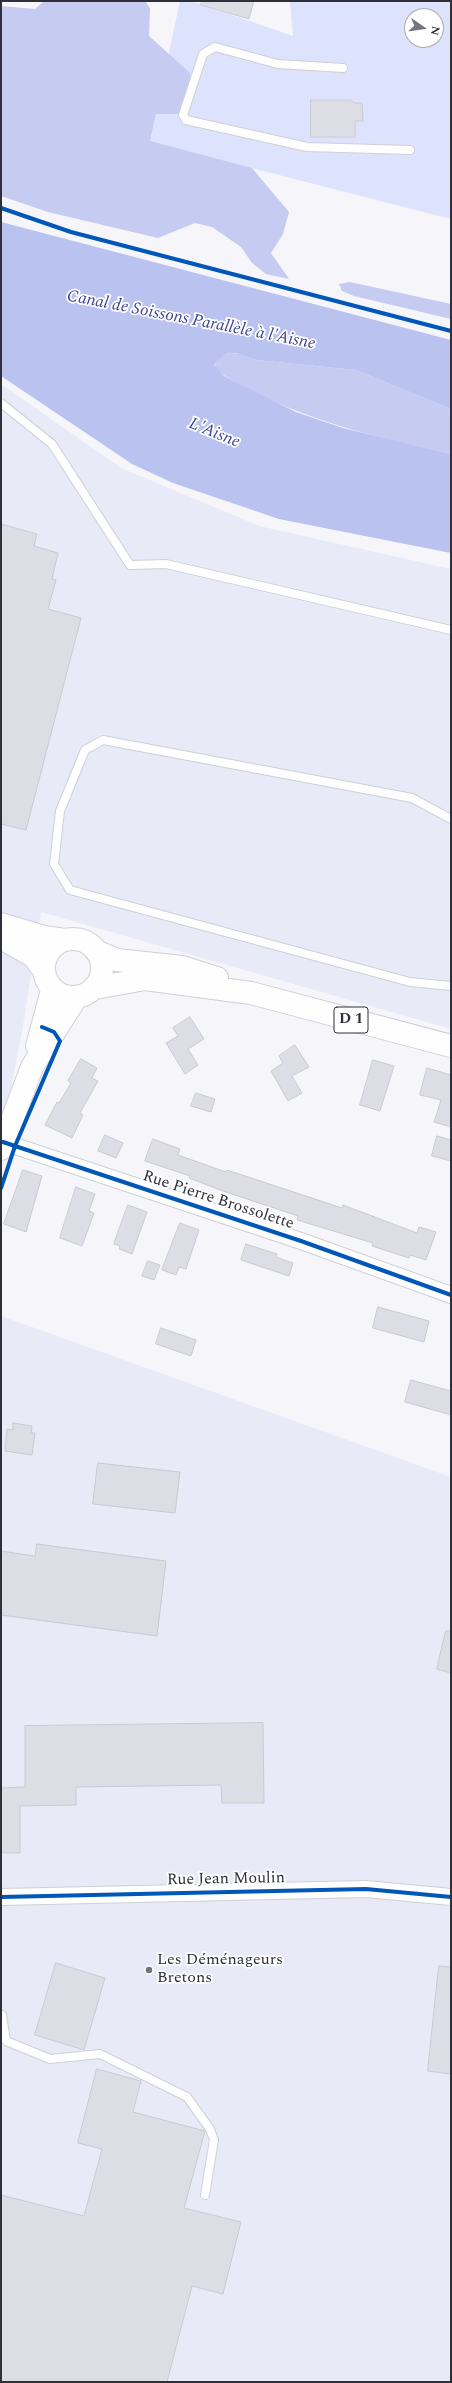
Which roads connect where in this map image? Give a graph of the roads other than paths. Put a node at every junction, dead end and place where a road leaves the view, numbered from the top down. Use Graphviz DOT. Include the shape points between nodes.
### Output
graph roads {
  1 [pos="344,68"];
  2 [pos="410,150"];
  3 [pos="1,403"];
  4 [pos="451,630"];
  5 [pos="451,819"];
  6 [pos="1,924"];
  7 [pos="1,938"];
  8 [pos="65,940"];
  9 [pos="96,951"];
  10 [pos="44,969"];
  11 [pos="451,986"];
  12 [pos="52,990"];
  13 [pos="85,993"];
  14 [pos="251,993"];
  15 [pos="451,1046"];
  16 [pos="32,1067"];
  17 [pos="2,1146"];
  18 [pos="451,1295"];
  19 [pos="451,1897"];
  20 [pos="1,1898"];
  21 [pos="2,2015"];
  22 [pos="205,2195"];
  1 -- 2 [label="lane" via="278,64 215,47 203,54 183,115 186,120 307,148"];
  3 -- 4 [label="lane" via="52,444 130,565 166,564"];
  5 -- 11 [label="lane" via="412,798 103,740 85,750 60,810 54,864 70,890 410,982"];
  6 -- 8 [label="main road" via="44,937"];
  7 -- 10 [label="main road" via="33,956"];
  8 -- 9 [label="main road" via="82,941"];
  8 -- 10 [label="main road" via="49,951"];
  9 -- 13 [label="main road" via="102,969 100,979"];
  9 -- 14 [label="main road" via="117,960 182,967 212,976"];
  10 -- 12 [label="main road" via="46,980"];
  12 -- 13 [label="main road" via="67,997"];
  12 -- 16 [label="main road"];
  13 -- 14 [label="main road" via="145,979"];
  13 -- 16 [label="main road"];
  14 -- 15 [label="main road, D 1"];
  16 -- 17 [label="main road"];
  17 -- 18 [label="street, Rue Pierre Brossolette" via="301,1241"];
  19 -- 20 [label="street, Rue Jean Moulin" via="366,1889"];
  21 -- 22 [label="lane" via="6,2041 50,2059 100,2054 186,2097 210,2129 214,2140"];
}
